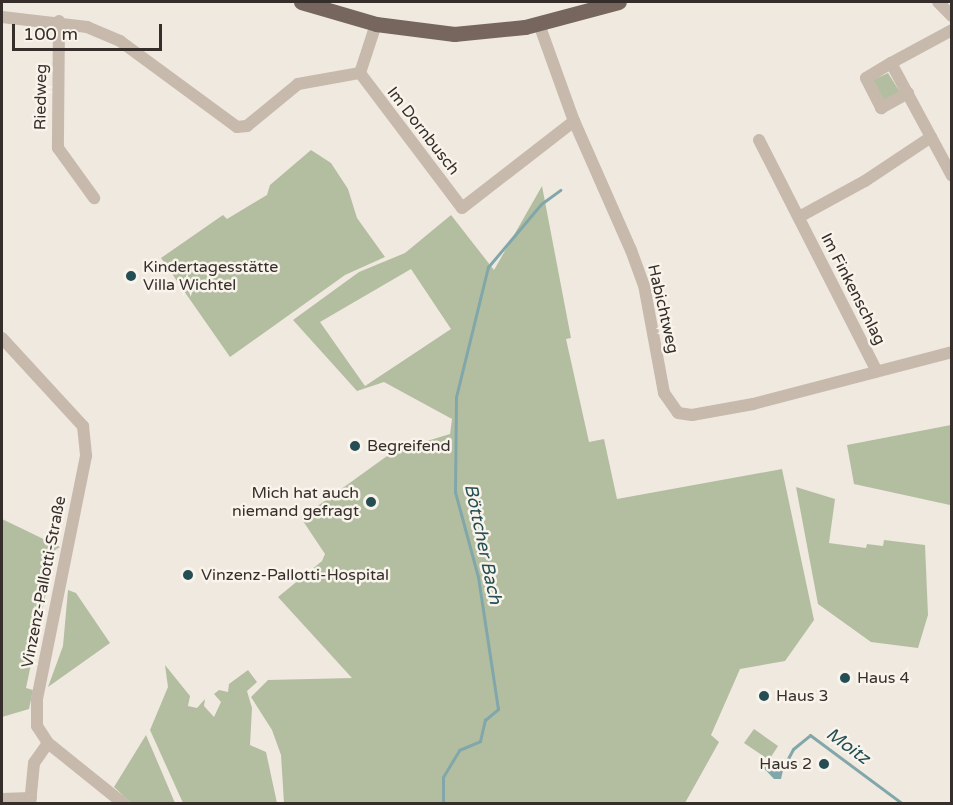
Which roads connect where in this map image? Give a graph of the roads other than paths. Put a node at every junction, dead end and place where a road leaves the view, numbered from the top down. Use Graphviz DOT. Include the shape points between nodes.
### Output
graph roads {
  1 [pos="301,2"];
  2 [pos="619,2"];
  3 [pos="938,2"];
  4 [pos="951,16"];
  5 [pos="2,17"];
  6 [pos="59,21"];
  7 [pos="376,24"];
  8 [pos="539,24"];
  9 [pos="951,30"];
  10 [pos="891,63"];
  11 [pos="360,73"];
  12 [pos="908,93"];
  13 [pos="574,121"];
  14 [pos="930,134"];
  15 [pos="759,140"];
  16 [pos="951,176"];
  17 [pos="94,198"];
  18 [pos="799,217"];
  19 [pos="2,338"];
  20 [pos="951,352"];
  21 [pos="876,370"];
  22 [pos="48,743"];
  23 [pos="2,799"];
  24 [pos="31,801"];
  25 [pos="124,804"];
  1 -- 7 [label="main road"];
  2 -- 8 [label="main road"];
  3 -- 4 [label="street"];
  5 -- 6 [label="street"];
  6 -- 11 [label="street" via="87,27 120,41 237,127 247,126 298,84"];
  6 -- 17 [label="street, Riedweg" via="57,148"];
  7 -- 8 [label="main road" via="454,34"];
  7 -- 11 [label="street"];
  8 -- 13 [label="street, Habichtweg"];
  9 -- 10 [label="street"];
  10 -- 12 [label="street"];
  10 -- 12 [label="street" via="866,78 881,108"];
  11 -- 13 [label="street, Im Dornbusch" via="462,208"];
  12 -- 14 [label="street"];
  13 -- 21 [label="street, Habichtweg" via="644,285 664,393 678,413 692,415 753,404"];
  14 -- 16 [label="street"];
  14 -- 18 [label="street" via="866,181"];
  15 -- 18 [label="street, Im Finkenschlag"];
  18 -- 21 [label="street, Im Finkenschlag"];
  19 -- 22 [label="street, Vinzenz-Pallotti-Straße" via="83,426 87,456 36,709 37,726"];
  20 -- 21 [label="street, Im Finkenschlag"];
  22 -- 24 [label="street" via="34,763"];
  22 -- 25 [label="street, Vinzenz-Pallotti-Straße"];
  23 -- 24 [label="street"];
}
